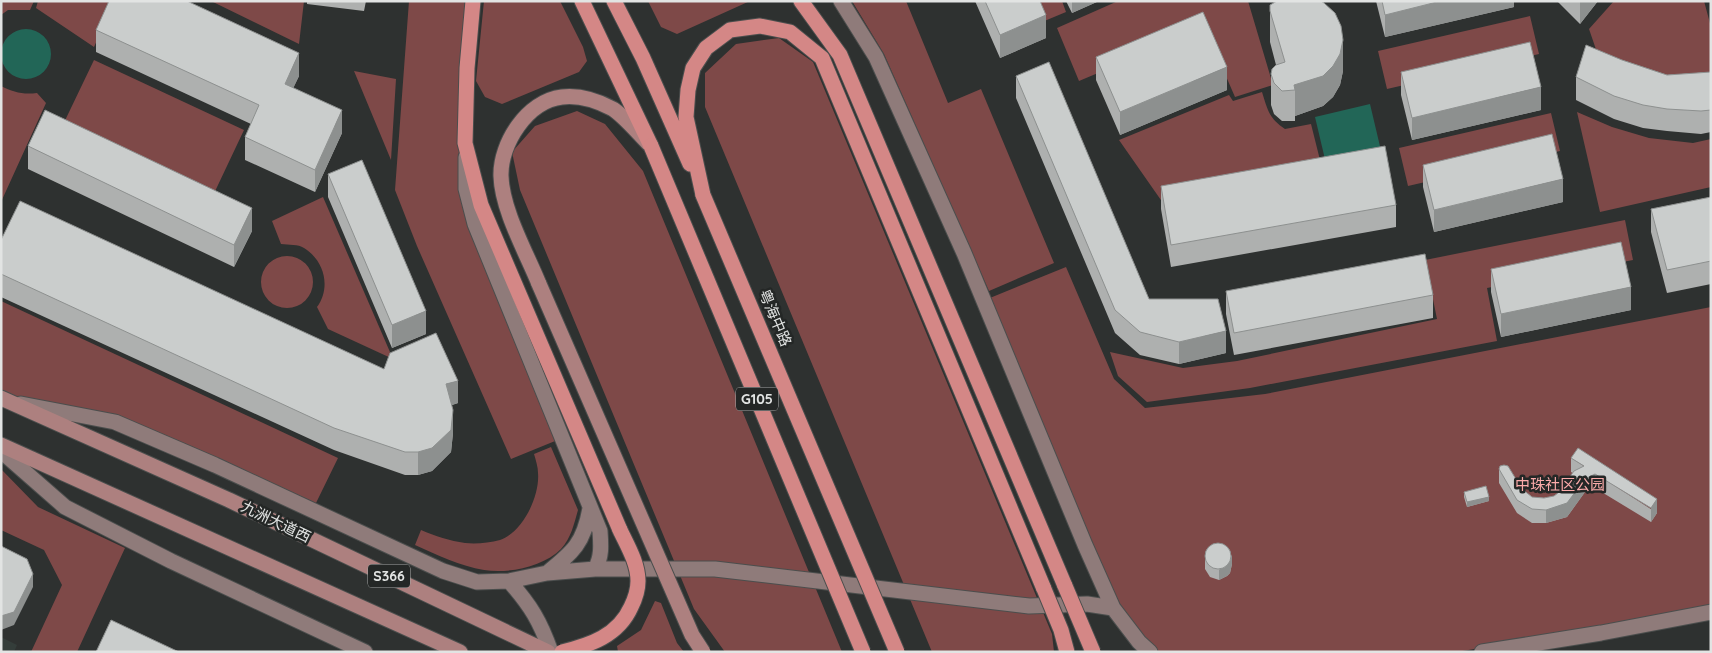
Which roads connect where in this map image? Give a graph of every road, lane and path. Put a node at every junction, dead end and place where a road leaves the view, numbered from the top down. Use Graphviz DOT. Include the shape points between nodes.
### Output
graph roads {
  1 [pos="473,1"];
  2 [pos="582,1"];
  3 [pos="614,1"];
  4 [pos="801,1"];
  5 [pos="841,1"];
  6 [pos="465,143"];
  7 [pos="651,146"];
  8 [pos="703,195"];
  9 [pos="4,400"];
  10 [pos="1,445"];
  11 [pos="1,451"];
  12 [pos="590,508"];
  13 [pos="595,569"];
  14 [pos="548,573"];
  15 [pos="509,581"];
  16 [pos="1113,608"];
  17 [pos="1711,612"];
  18 [pos="365,652"];
  19 [pos="460,652"];
  20 [pos="549,652"];
  21 [pos="562,652"];
  22 [pos="703,652"];
  23 [pos="863,652"];
  24 [pos="897,652"];
  25 [pos="1067,652"];
  26 [pos="1093,652"];
  27 [pos="1150,652"];
  28 [pos="1482,652"];
  1 -- 6 [label="highway"];
  2 -- 7 [label="highway, G105"];
  3 -- 8 [label="highway, 粤海中路 / G105" via="643,58"];
  4 -- 26 [label="highway, bridge" via="840,55"];
  5 -- 16 [label="main road" via="876,57 964,253"];
  6 -- 12 [label="main road" via="466,190 475,224"];
  6 -- 21 [label="highway, bridge" via="481,205 635,563 637,593 618,627 584,646"];
  7 -- 22 [label="main road, bridge" via="614,110 586,98 561,97 541,105 511,136 503,154 501,176 504,202 688,626"];
  7 -- 23 [label="highway, G105, bridge"];
  8 -- 24 [label="highway, 粤海中路 / G105, bridge"];
  8 -- 25 [label="highway, bridge" via="686,117 693,68 706,48 730,30 760,26 790,32 822,58 1061,630"];
  9 -- 15 [label="main road" via="115,422 444,571 477,582"];
  9 -- 20 [label="main road, 九洲大道西 / S366" via="230,500"];
  10 -- 19 [label="main road"];
  11 -- 18 [label="main road" via="65,507"];
  12 -- 13 [label="main road" via="601,541 600,561"];
  12 -- 14 [label="main road" via="582,538 568,556"];
  13 -- 14 [label="main road"];
  13 -- 16 [label="main road" via="715,569 1029,606 1086,604"];
  14 -- 15 [label="main road"];
  15 -- 20 [label="main road" via="541,624"];
  16 -- 27 [label="main road"];
  17 -- 28 [label="main road"];
}
